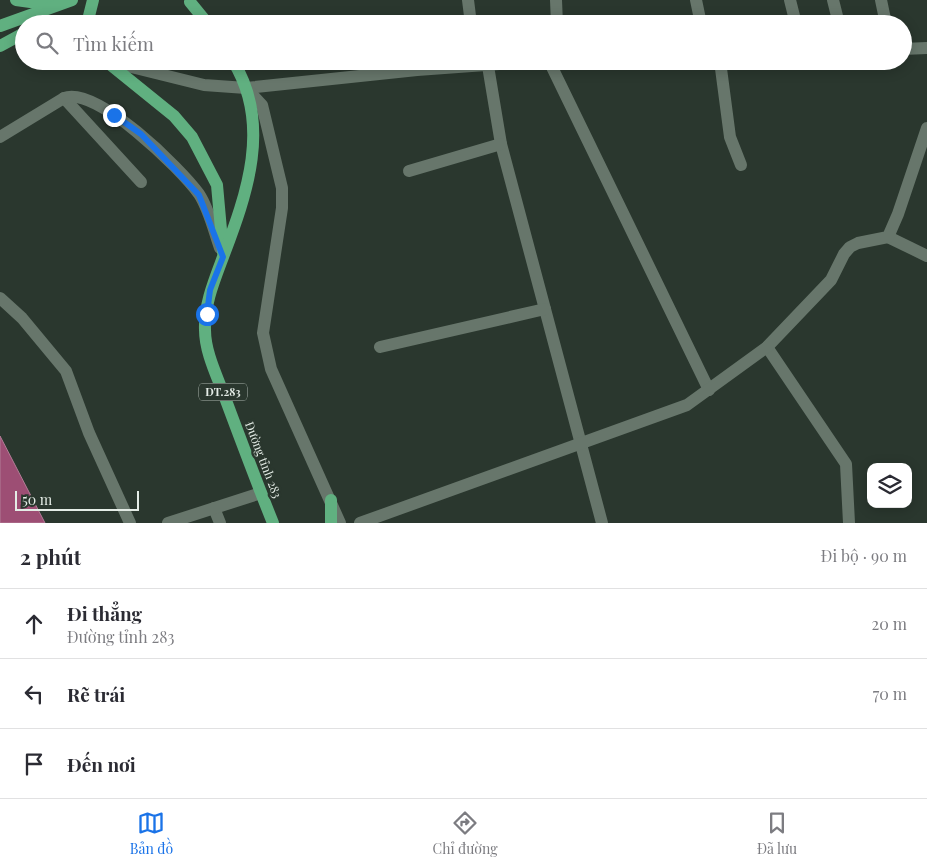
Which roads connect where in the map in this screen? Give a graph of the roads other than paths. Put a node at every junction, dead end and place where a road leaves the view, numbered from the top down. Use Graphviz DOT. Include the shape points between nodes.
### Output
graph roads {
  1 [pos="16,0"];
  2 [pos="72,0"];
  3 [pos="93,0"];
  4 [pos="468,0"];
  5 [pos="556,0"];
  6 [pos="696,0"];
  7 [pos="790,0"];
  8 [pos="834,0"];
  9 [pos="881,0"];
  10 [pos="190,2"];
  11 [pos="57,5"];
  12 [pos="30,15"];
  13 [pos="89,15"];
  14 [pos="201,15"];
  15 [pos="470,15"];
  16 [pos="557,15"];
  17 [pos="700,15"];
  18 [pos="794,15"];
  19 [pos="836,15"];
  20 [pos="884,15"];
  21 [pos="15,20"];
  22 [pos="0,26"];
  23 [pos="15,38"];
  24 [pos="0,46"];
  25 [pos="927,48"];
  26 [pos="912,49"];
  27 [pos="118,70"];
  28 [pos="145,70"];
  29 [pos="237,70"];
  30 [pos="422,70"];
  31 [pos="482,70"];
  32 [pos="553,70"];
  33 [pos="721,70"];
  34 [pos="246,88"];
  35 [pos="64,98"];
  36 [pos="927,128"];
  37 [pos="0,137"];
  38 [pos="501,144"];
  39 [pos="741,165"];
  40 [pos="409,171"];
  41 [pos="141,182"];
  42 [pos="888,237"];
  43 [pos="927,256"];
  44 [pos="223,257"];
  45 [pos="0,298"];
  46 [pos="545,309"];
  47 [pos="380,347"];
  48 [pos="767,347"];
  49 [pos="709,390"];
  50 [pos="581,443"];
  51 [pos="261,493"];
  52 [pos="331,500"];
  53 [pos="214,508"];
  54 [pos="130,523"];
  55 [pos="168,523"];
  56 [pos="220,523"];
  57 [pos="273,523"];
  58 [pos="331,523"];
  59 [pos="340,523"];
  60 [pos="360,523"];
  61 [pos="602,523"];
  62 [pos="849,523"];
  1 -- 11 [label="main road"];
  2 -- 11 [label="main road"];
  3 -- 13 [label="main road"];
  4 -- 15 [label="street"];
  5 -- 16 [label="street"];
  6 -- 17 [label="street"];
  7 -- 18 [label="street"];
  8 -- 19 [label="street"];
  9 -- 20 [label="street"];
  10 -- 14 [label="main road"];
  11 -- 12 [label="main road"];
  21 -- 22 [label="main road"];
  23 -- 24 [label="main road"];
  25 -- 26 [label="street"];
  27 -- 44 [label="main road" via="174,116 192,137 216,185"];
  28 -- 34 [label="street" via="204,84"];
  29 -- 34 [label="main road, Đường tỉnh 283 / ĐT.283"];
  30 -- 34 [label="street"];
  31 -- 38 [label="street"];
  32 -- 49 [label="street"];
  33 -- 39 [label="street" via="730,136"];
  34 -- 44 [label="main road, Đường tỉnh 283 / ĐT.283" via="253,126 252,168"];
  34 -- 52 [label="street" via="262,105 282,188 282,208 262,333 265,350"];
  35 -- 37 [label="street"];
  35 -- 41 [label="street"];
  35 -- 44 [label="street" via="74,96 88,100 141,134 199,195"];
  36 -- 42 [label="street"];
  38 -- 40 [label="street"];
  38 -- 46 [label="street"];
  42 -- 43 [label="street"];
  42 -- 48 [label="street" via="850,247 831,280"];
  44 -- 51 [label="main road, Đường tỉnh 283 / ĐT.283" via="210,290 204,331 211,360"];
  45 -- 54 [label="street" via="22,318 66,371 89,433"];
  46 -- 47 [label="street"];
  46 -- 50 [label="street"];
  48 -- 49 [label="street"];
  48 -- 62 [label="street" via="846,464"];
  49 -- 50 [label="street" via="687,405"];
  50 -- 60 [label="street"];
  50 -- 61 [label="street"];
  51 -- 53 [label="street"];
  51 -- 57 [label="main road, Đường tỉnh 283 / ĐT.283"];
  52 -- 58 [label="main road"];
  52 -- 59 [label="street"];
  53 -- 55 [label="street"];
  53 -- 56 [label="street"];
}
